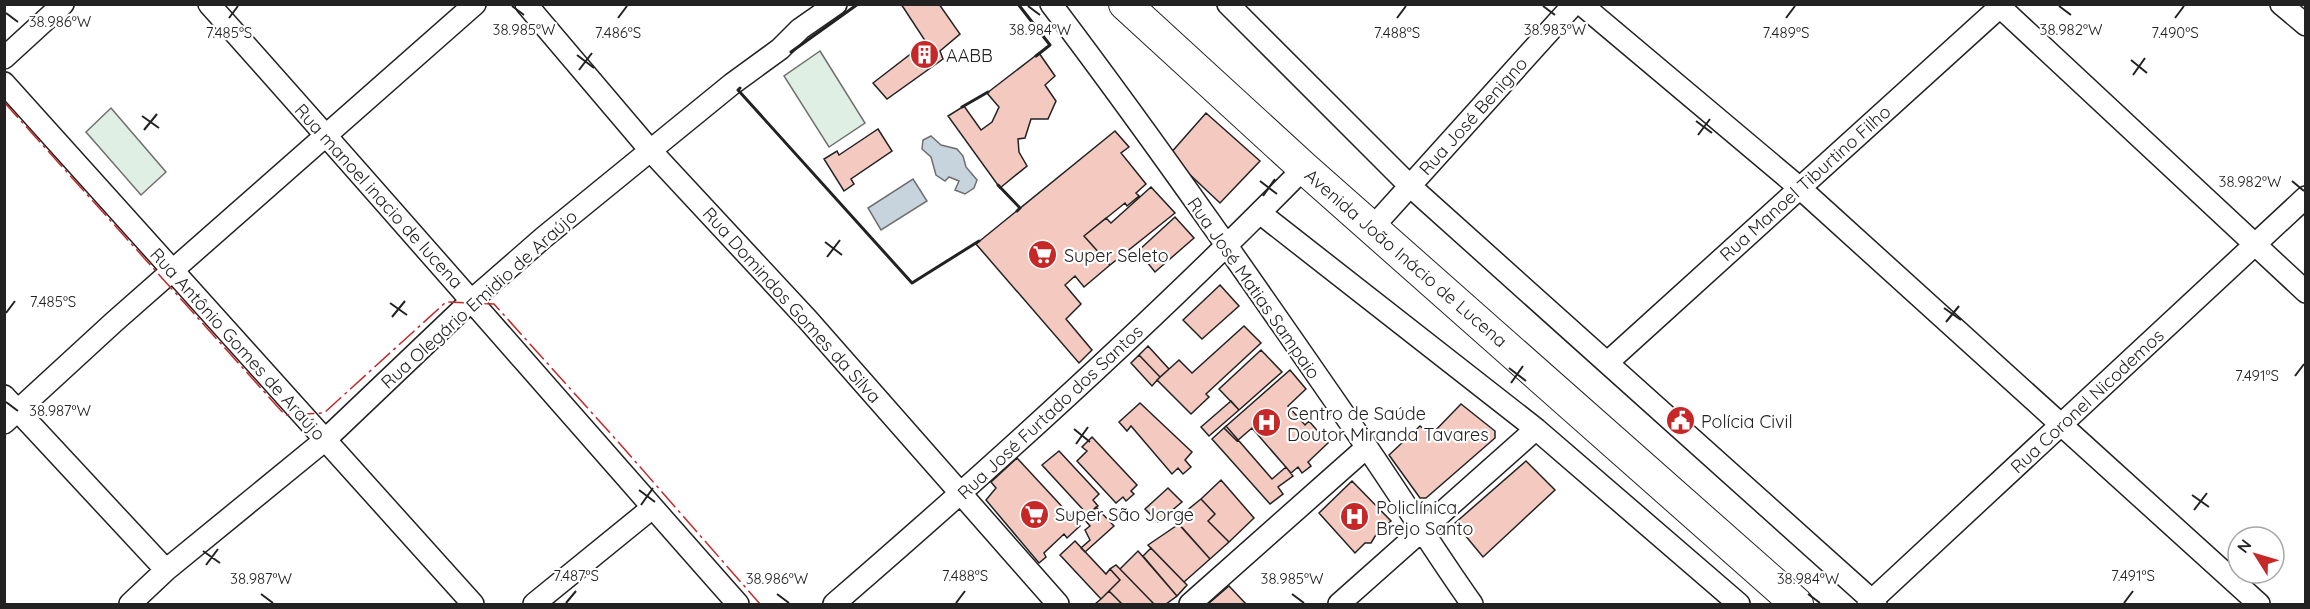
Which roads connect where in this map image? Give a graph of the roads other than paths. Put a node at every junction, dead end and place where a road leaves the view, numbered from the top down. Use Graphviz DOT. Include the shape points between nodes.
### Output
graph roads {
  1 [pos="63,4"];
  2 [pos="209,4"];
  3 [pos="475,4"];
  4 [pos="526,4"];
  5 [pos="836,4"];
  6 [pos="1051,4"];
  7 [pos="1125,4"];
  8 [pos="1228,4"];
  9 [pos="1574,4"];
  10 [pos="1581,4"];
  11 [pos="2281,4"];
  12 [pos="2000,5"];
  13 [pos="2306,25"];
  14 [pos="4,58"];
  15 [pos="4,83"];
  16 [pos="325,137"];
  17 [pos="650,150"];
  18 [pos="1304,168"];
  19 [pos="1410,186"];
  20 [pos="1801,189"];
  21 [pos="2306,197"];
  22 [pos="1260,213"];
  23 [pos="1372,228"];
  24 [pos="2254,245"];
  25 [pos="1227,246"];
  26 [pos="173,271"];
  27 [pos="2306,292"];
  28 [pos="472,300"];
  29 [pos="1608,362"];
  30 [pos="9,410"];
  31 [pos="2062,426"];
  32 [pos="1536,429"];
  33 [pos="325,440"];
  34 [pos="1367,447"];
  35 [pos="961,495"];
  36 [pos="652,508"];
  37 [pos="1420,530"];
  38 [pos="166,570"];
  39 [pos="134,603"];
  40 [pos="1872,603"];
  41 [pos="473,604"];
  42 [pos="534,604"];
  43 [pos="738,604"];
  44 [pos="834,604"];
  45 [pos="1058,604"];
  46 [pos="1190,604"];
  47 [pos="1339,604"];
  48 [pos="1472,604"];
  49 [pos="1738,604"];
  50 [pos="1797,604"];
  51 [pos="2259,604"];
  1 -- 14 [label="street"];
  2 -- 16 [label="street, Rua manoel inacio de lucena"];
  3 -- 16 [label="street"];
  4 -- 17 [label="street, Rua Domindos Gomes da Silva"];
  5 -- 17 [label="street, Rua Olegário Emidio de Araújo" via="796,24 780,49"];
  6 -- 25 [label="street, Rua José Matias Sampaio"];
  7 -- 18 [label="highway, Avenida João Inácio de Lucena"];
  8 -- 19 [label="street"];
  9 -- 19 [label="street, Rua José Benigno"];
  10 -- 20 [label="street"];
  11 -- 13 [label="street"];
  12 -- 20 [label="street, Rua Manoel Tiburtino Filho"];
  12 -- 24 [label="street"];
  15 -- 26 [label="street, Rua Antônio Gomes de Araújo"];
  16 -- 26 [label="street"];
  16 -- 28 [label="street, Rua manoel inacio de lucena"];
  17 -- 28 [label="street, Rua Olegário Emidio de Araújo"];
  17 -- 35 [label="street, Rua Domindos Gomes da Silva" via="808,320"];
  18 -- 22 [label="street, Rua José Furtado dos Santos"];
  18 -- 23 [label="highway, Avenida João Inácio de Lucena"];
  19 -- 23 [label="street, Rua José Benigno"];
  19 -- 29 [label="street"];
  20 -- 29 [label="street, Rua Manoel Tiburtino Filho"];
  20 -- 31 [label="street"];
  21 -- 24 [label="street, Rua Coronel Nicodemos"];
  22 -- 25 [label="street, Rua José Furtado dos Santos"];
  22 -- 32 [label="street"];
  23 -- 50 [label="highway, Avenida João Inácio de Lucena"];
  24 -- 27 [label="street"];
  24 -- 31 [label="street, Rua Coronel Nicodemos"];
  25 -- 34 [label="street, Rua José Matias Sampaio"];
  25 -- 35 [label="street, Rua José Furtado dos Santos"];
  26 -- 30 [label="street"];
  26 -- 33 [label="street, Rua Antônio Gomes de Araújo"];
  28 -- 33 [label="street, Rua Olegário Emidio de Araújo"];
  28 -- 36 [label="street, Rua manoel inacio de lucena"];
  29 -- 40 [label="street"];
  30 -- 38 [label="street"];
  31 -- 40 [label="street, Rua Coronel Nicodemos"];
  31 -- 51 [label="street"];
  32 -- 37 [label="street"];
  32 -- 49 [label="street"];
  33 -- 38 [label="street, Rua Olegário Emidio de Araújo"];
  33 -- 41 [label="street, Rua Antônio Gomes de Araújo"];
  34 -- 37 [label="street, Rua José Matias Sampaio"];
  34 -- 46 [label="street"];
  35 -- 44 [label="street, Rua José Furtado dos Santos"];
  35 -- 45 [label="street, Rua Domindos Gomes da Silva"];
  36 -- 42 [label="street"];
  36 -- 43 [label="street, Rua manoel inacio de lucena"];
  37 -- 47 [label="street"];
  37 -- 48 [label="street, Rua José Matias Sampaio"];
  38 -- 39 [label="street, Rua Olegário Emidio de Araújo"];
}
